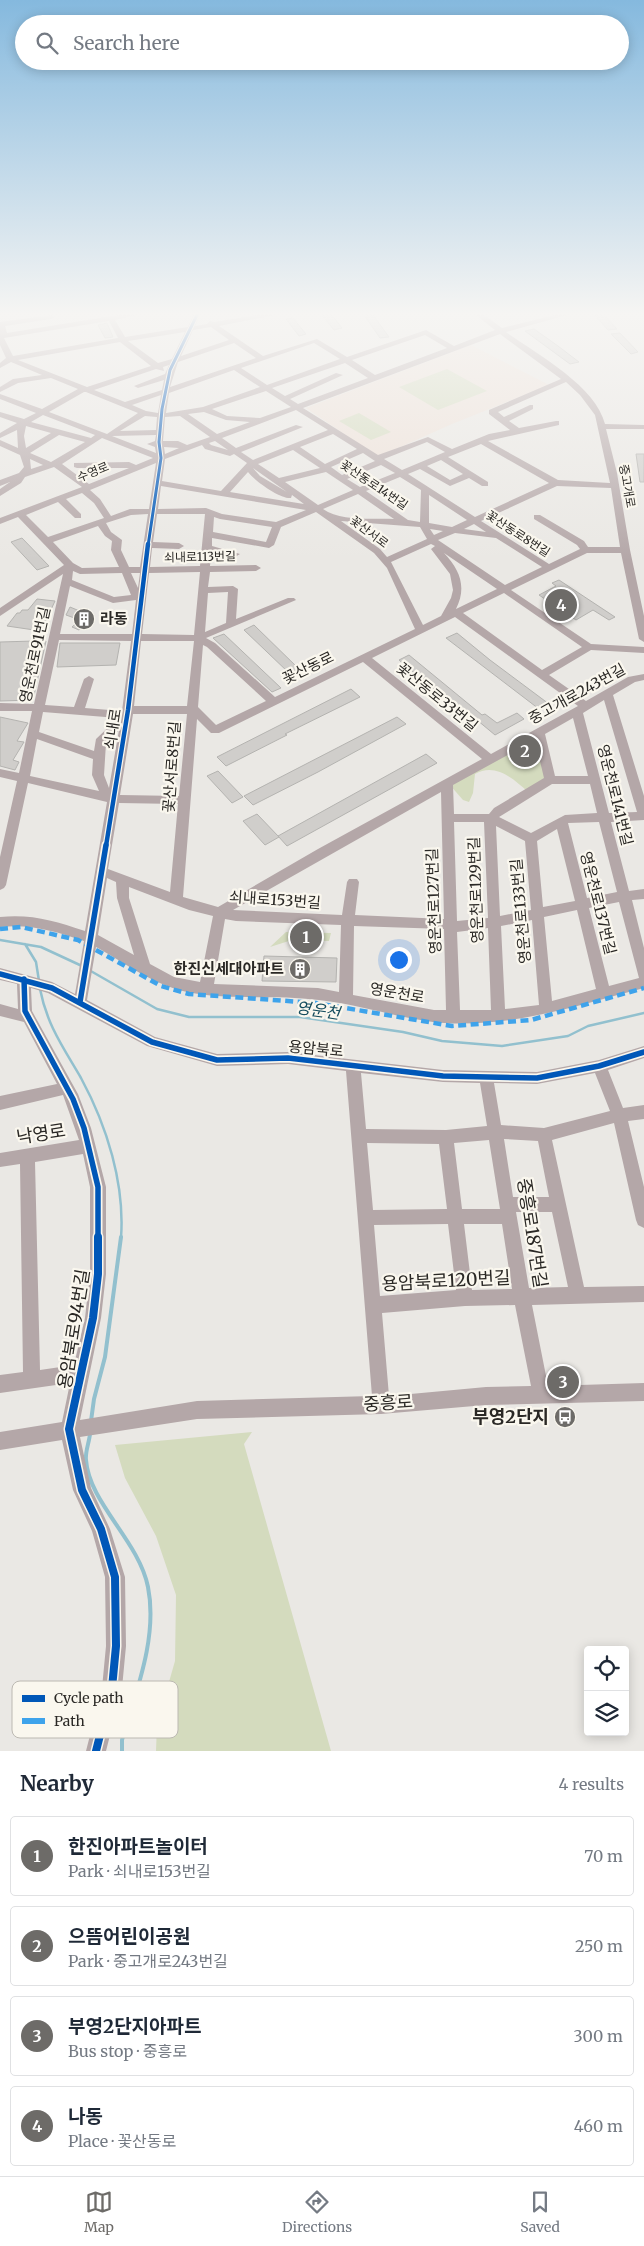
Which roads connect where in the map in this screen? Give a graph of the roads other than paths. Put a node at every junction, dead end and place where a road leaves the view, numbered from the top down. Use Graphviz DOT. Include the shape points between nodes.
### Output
graph roads {
  1 [pos="2,397"];
  2 [pos="71,397"];
  3 [pos="104,397"];
  4 [pos="149,397"];
  5 [pos="165,397"];
  6 [pos="241,397"];
  7 [pos="280,397"];
  8 [pos="289,397"];
  9 [pos="328,397"];
  10 [pos="528,397"];
  11 [pos="587,397"];
  12 [pos="284,399"];
  13 [pos="520,400"];
  14 [pos="124,405"];
  15 [pos="530,407"];
  16 [pos="298,408"];
  17 [pos="205,409"];
  18 [pos="43,412"];
  19 [pos="144,413"];
  20 [pos="181,413"];
  21 [pos="539,413"];
  22 [pos="0,414"];
  23 [pos="162,415"];
  24 [pos="267,420"];
  25 [pos="504,420"];
  26 [pos="23,423"];
  27 [pos="556,423"];
  28 [pos="603,426"];
  29 [pos="299,427"];
  30 [pos="644,427"];
  31 [pos="516,430"];
  32 [pos="160,432"];
  33 [pos="329,432"];
  34 [pos="57,433"];
  35 [pos="107,435"];
  36 [pos="0,436"];
  37 [pos="218,438"];
  38 [pos="481,440"];
  39 [pos="92,441"];
  40 [pos="0,443"];
  41 [pos="205,443"];
  42 [pos="159,444"];
  43 [pos="133,446"];
  44 [pos="293,446"];
  45 [pos="187,449"];
  46 [pos="363,450"];
  47 [pos="236,451"];
  48 [pos="74,452"];
  49 [pos="451,452"];
  50 [pos="24,453"];
  51 [pos="440,456"];
  52 [pos="162,458"];
  53 [pos="378,460"];
  54 [pos="53,464"];
  55 [pos="77,465"];
  56 [pos="250,465"];
  57 [pos="420,465"];
  58 [pos="136,468"];
  59 [pos="326,468"];
  60 [pos="0,470"];
  61 [pos="400,473"];
  62 [pos="469,474"];
  63 [pos="22,475"];
  64 [pos="73,477"];
  65 [pos="342,478"];
  66 [pos="3,481"];
  67 [pos="158,483"];
  68 [pos="556,483"];
  69 [pos="485,484"];
  70 [pos="275,485"];
  71 [pos="615,486"];
  72 [pos="86,489"];
  73 [pos="425,489"];
  74 [pos="359,490"];
  75 [pos="0,493"];
  76 [pos="223,494"];
  77 [pos="60,499"];
  78 [pos="319,510"];
  79 [pos="153,511"];
  80 [pos="210,512"];
  81 [pos="20,514"];
  82 [pos="78,516"];
  83 [pos="537,516"];
  84 [pos="2,518"];
  85 [pos="104,520"];
  86 [pos="368,521"];
  87 [pos="474,521"];
  88 [pos="407,523"];
  89 [pos="277,526"];
  90 [pos="424,526"];
  91 [pos="453,530"];
  92 [pos="208,534"];
  93 [pos="499,536"];
  94 [pos="432,540"];
  95 [pos="46,541"];
  96 [pos="148,545"];
  97 [pos="178,546"];
  98 [pos="207,548"];
  99 [pos="585,550"];
  100 [pos="625,550"];
  101 [pos="235,554"];
  102 [pos="386,561"];
  103 [pos="70,564"];
  104 [pos="256,568"];
  105 [pos="549,568"];
  106 [pos="205,570"];
  107 [pos="126,571"];
  108 [pos="144,571"];
  109 [pos="65,582"];
  110 [pos="632,584"];
  111 [pos="644,585"];
  112 [pos="505,589"];
  113 [pos="204,590"];
  114 [pos="139,597"];
  115 [pos="291,600"];
  116 [pos="456,613"];
  117 [pos="0,614"];
  118 [pos="444,619"];
  119 [pos="231,624"];
  120 [pos="421,630"];
  121 [pos="644,634"];
  122 [pos="55,637"];
  123 [pos="138,637"];
  124 [pos="198,638"];
  125 [pos="589,647"];
  126 [pos="644,650"];
  127 [pos="365,658"];
  128 [pos="541,675"];
  129 [pos="644,677"];
  130 [pos="89,679"];
  131 [pos="606,694"];
  132 [pos="274,702"];
  133 [pos="0,707"];
  134 [pos="40,708"];
  135 [pos="192,709"];
  136 [pos="581,709"];
  137 [pos="78,711"];
  138 [pos="128,712"];
  139 [pos="539,732"];
  140 [pos="34,734"];
  141 [pos="100,757"];
  142 [pos="490,760"];
  143 [pos="0,773"];
  144 [pos="25,778"];
  145 [pos="550,780"];
  146 [pos="593,780"];
  147 [pos="447,784"];
  148 [pos="110,798"];
  149 [pos="185,800"];
  150 [pos="644,816"];
  151 [pos="603,817"];
  152 [pos="448,818"];
  153 [pos="491,818"];
  154 [pos="561,821"];
  155 [pos="532,839"];
  156 [pos="103,872"];
  157 [pos="122,879"];
  158 [pos="353,882"];
  159 [pos="0,885"];
  160 [pos="644,894"];
  161 [pos="624,896"];
  162 [pos="176,899"];
  163 [pos="581,903"];
  164 [pos="220,912"];
  165 [pos="538,913"];
  166 [pos="348,921"];
  167 [pos="0,922"];
  168 [pos="494,922"];
  169 [pos="452,926"];
  170 [pos="91,942"];
  171 [pos="145,968"];
  172 [pos="0,974"];
  173 [pos="644,974"];
  174 [pos="24,979"];
  175 [pos="644,982"];
  176 [pos="206,988"];
  177 [pos="604,992"];
  178 [pos="346,1000"];
  179 [pos="80,1002"];
  180 [pos="546,1008"];
  181 [pos="0,1010"];
  182 [pos="498,1015"];
  183 [pos="28,1017"];
  184 [pos="453,1017"];
  185 [pos="644,1052"];
  186 [pos="353,1065"];
  187 [pos="599,1066"];
  188 [pos="486,1077"];
  189 [pos="66,1088"];
  190 [pos="1,1102"];
  191 [pos="644,1112"];
  192 [pos="618,1115"];
  193 [pos="496,1132"];
  194 [pos="544,1135"];
  195 [pos="359,1136"];
  196 [pos="446,1136"];
  197 [pos="88,1146"];
  198 [pos="27,1155"];
  199 [pos="0,1160"];
  200 [pos="559,1205"];
  201 [pos="509,1210"];
  202 [pos="455,1216"];
  203 [pos="365,1218"];
  204 [pos="644,1220"];
  205 [pos="644,1294"];
  206 [pos="578,1296"];
  207 [pos="522,1297"];
  208 [pos="465,1298"];
  209 [pos="372,1305"];
  210 [pos="82,1373"];
  211 [pos="32,1379"];
  212 [pos="0,1384"];
  213 [pos="644,1392"];
  214 [pos="541,1394"];
  215 [pos="380,1404"];
  216 [pos="75,1428"];
  217 [pos="0,1441"];
  218 [pos="113,1681"];
  219 [pos="99,1738"];
  220 [pos="96,1751"];
  1 -- 18 [label="street"];
  2 -- 18 [label="street"];
  3 -- 14 [label="street"];
  4 -- 14 [label="street"];
  5 -- 23 [label="street"];
  6 -- 17 [label="street"];
  7 -- 12 [label="street, 꽃산동로8번길"];
  8 -- 12 [label="street"];
  9 -- 16 [label="street, 수영로"];
  10 -- 13 [label="street"];
  11 -- 28 [label="street, 중고개로"];
  12 -- 16 [label="street, 꽃산동로8번길"];
  13 -- 15 [label="street"];
  13 -- 25 [label="street" via="492,412"];
  14 -- 19 [label="street"];
  15 -- 21 [label="street"];
  15 -- 25 [label="street"];
  16 -- 24 [label="street, 수영로"];
  16 -- 33 [label="street, 꽃산동로8번길"];
  17 -- 20 [label="street"];
  17 -- 24 [label="street" via="226,418"];
  18 -- 26 [label="street"];
  18 -- 35 [label="street"];
  19 -- 23 [label="street"];
  19 -- 35 [label="street"];
  20 -- 23 [label="street"];
  20 -- 37 [label="street, 꽃산서로"];
  22 -- 26 [label="street"];
  23 -- 32 [label="street"];
  24 -- 29 [label="street"];
  24 -- 37 [label="street, 수영로"];
  25 -- 31 [label="street"];
  26 -- 34 [label="street"];
  26 -- 36 [label="street"];
  26 -- 50 [label="street" via="19,445"];
  27 -- 31 [label="street"];
  28 -- 30 [label="street"];
  28 -- 71 [label="street, 중고개로"];
  29 -- 33 [label="street"];
  29 -- 47 [label="street"];
  31 -- 38 [label="street"];
  32 -- 35 [label="street"];
  32 -- 42 [label="street"];
  33 -- 44 [label="street"];
  33 -- 46 [label="street, 꽃산동로8번길"];
  34 -- 39 [label="street"];
  34 -- 50 [label="street"];
  35 -- 39 [label="street"];
  35 -- 43 [label="street"];
  37 -- 41 [label="street, 수영로"];
  37 -- 47 [label="street, 꽃산서로"];
  38 -- 49 [label="street"];
  38 -- 68 [label="street"];
  39 -- 48 [label="street"];
  40 -- 50 [label="street"];
  41 -- 45 [label="street, 수영로"];
  41 -- 47 [label="street" via="208,447 230,453"];
  42 -- 43 [label="street"];
  42 -- 45 [label="street" via="178,444"];
  42 -- 52 [label="street"];
  43 -- 52 [label="street"];
  44 -- 56 [label="street"];
  44 -- 59 [label="street, 꽃산동로14번길"];
  45 -- 52 [label="street, 수영로"];
  46 -- 53 [label="street, 꽃산동로8번길"];
  46 -- 59 [label="street"];
  47 -- 56 [label="street, 꽃산서로"];
  48 -- 54 [label="street"];
  48 -- 55 [label="street"];
  49 -- 51 [label="street"];
  49 -- 53 [label="street" via="428,439"];
  50 -- 54 [label="street"];
  50 -- 63 [label="street" via="28,467"];
  51 -- 57 [label="street"];
  51 -- 62 [label="street"];
  52 -- 58 [label="street, 수영로"];
  52 -- 67 [label="street, 쇠내로"];
  53 -- 61 [label="street, 꽃산동로8번길"];
  53 -- 65 [label="street"];
  54 -- 63 [label="street"];
  54 -- 64 [label="street"];
  55 -- 58 [label="street, 수영로" via="129,465"];
  55 -- 64 [label="street"];
  56 -- 70 [label="street, 꽃산서로"];
  56 -- 76 [label="street"];
  57 -- 61 [label="street"];
  57 -- 62 [label="street" via="450,483"];
  58 -- 72 [label="street, 수영로"];
  59 -- 65 [label="street, 꽃산동로14번길"];
  59 -- 70 [label="street"];
  60 -- 66 [label="street"];
  61 -- 73 [label="street, 꽃산동로8번길"];
  61 -- 74 [label="street"];
  62 -- 69 [label="street"];
  63 -- 66 [label="street"];
  63 -- 75 [label="street"];
  64 -- 72 [label="street"];
  65 -- 74 [label="street, 꽃산동로14번길"];
  67 -- 76 [label="street"];
  67 -- 79 [label="street, 쇠내로"];
  68 -- 71 [label="street"];
  68 -- 87 [label="street"];
  70 -- 78 [label="street, 꽃산서로"];
  71 -- 100 [label="street, 중고개로"];
  72 -- 77 [label="street, 수영로"];
  72 -- 85 [label="street" via="98,500"];
  73 -- 87 [label="street, 꽃산동로8번길"];
  73 -- 90 [label="street"];
  74 -- 78 [label="street"];
  74 -- 88 [label="street, 꽃산동로14번길"];
  76 -- 78 [label="street"];
  77 -- 81 [label="street, 수영로"];
  77 -- 82 [label="street"];
  78 -- 86 [label="street, 꽃산서로" via="346,520"];
  78 -- 89 [label="street"];
  78 -- 102 [label="street, 꽃산서로" via="377,551"];
  79 -- 80 [label="street"];
  79 -- 85 [label="street" via="130,512"];
  79 -- 96 [label="street, 쇠내로"];
  80 -- 89 [label="street"];
  80 -- 92 [label="street, 꽃산서로8번길"];
  81 -- 84 [label="street, 수영로"];
  81 -- 95 [label="street"];
  83 -- 99 [label="street" via="581,543"];
  85 -- 95 [label="street"];
  85 -- 107 [label="street" via="108,534 117,540 116,550"];
  86 -- 88 [label="street, 꽃산동로14번길"];
  87 -- 91 [label="street, 꽃산동로8번길"];
  87 -- 93 [label="street, 꽃산동로8번길"];
  88 -- 90 [label="street"];
  89 -- 92 [label="street" via="269,545"];
  90 -- 91 [label="street"];
  90 -- 94 [label="street"];
  91 -- 93 [label="street"];
  91 -- 94 [label="street, 꽃산동로8번길"];
  92 -- 98 [label="street, 꽃산서로8번길"];
  93 -- 105 [label="street, 꽃산동로8번길"];
  94 -- 102 [label="street, 꽃산동로8번길"];
  94 -- 112 [label="street"];
  94 -- 118 [label="street" via="458,579 456,600"];
  95 -- 103 [label="street"];
  96 -- 97 [label="street"];
  96 -- 108 [label="street, 쇠내로"];
  98 -- 101 [label="street"];
  98 -- 106 [label="street, 꽃산서로8번길"];
  99 -- 100 [label="street, 꽃산동로"];
  99 -- 105 [label="street, 꽃산동로"];
  100 -- 110 [label="street, 중고개로"];
  102 -- 120 [label="street, 꽃산서로"];
  103 -- 107 [label="street, 쇠내로113번길" via="80,571"];
  103 -- 109 [label="street, 영운천로91번길"];
  103 -- 117 [label="street"];
  104 -- 106 [label="street, 쇠내로113번길"];
  105 -- 112 [label="street, 꽃산동로"];
  106 -- 108 [label="street, 쇠내로113번길"];
  106 -- 113 [label="street, 꽃산서로8번길"];
  107 -- 108 [label="street, 쇠내로113번길"];
  107 -- 114 [label="street"];
  108 -- 114 [label="street, 쇠내로"];
  109 -- 114 [label="street" via="113,600"];
  109 -- 122 [label="street, 영운천로91번길"];
  110 -- 111 [label="street"];
  110 -- 121 [label="street, 중고개로"];
  112 -- 116 [label="street, 꽃산동로"];
  112 -- 125 [label="street"];
  113 -- 119 [label="street" via="233,590"];
  113 -- 124 [label="street, 꽃산서로8번길"];
  114 -- 123 [label="street, 쇠내로"];
  115 -- 119 [label="street"];
  116 -- 118 [label="street, 꽃산동로"];
  116 -- 128 [label="street"];
  118 -- 120 [label="street, 꽃산동로"];
  119 -- 124 [label="street"];
  120 -- 127 [label="street, 꽃산동로"];
  122 -- 123 [label="street"];
  122 -- 134 [label="street, 영운천로91번길"];
  123 -- 124 [label="street"];
  123 -- 138 [label="street, 쇠내로"];
  124 -- 132 [label="street" via="211,645"];
  124 -- 135 [label="street, 꽃산서로8번길"];
  125 -- 126 [label="street"];
  125 -- 128 [label="street"];
  127 -- 132 [label="street, 꽃산동로"];
  127 -- 142 [label="street, 꽃산동로33번길"];
  128 -- 136 [label="street"];
  129 -- 131 [label="street, 중고개로243번길" via="632,679"];
  130 -- 137 [label="street"];
  131 -- 136 [label="street, 중고개로243번길"];
  131 -- 150 [label="street"];
  132 -- 135 [label="street, 꽃산동로" via="215,730"];
  133 -- 134 [label="street"];
  134 -- 137 [label="street"];
  134 -- 140 [label="street, 영운천로91번길"];
  135 -- 138 [label="street"];
  135 -- 149 [label="street, 꽃산서로8번길"];
  136 -- 139 [label="street, 중고개로243번길"];
  136 -- 146 [label="street, 영운천로141번길"];
  137 -- 138 [label="street"];
  138 -- 141 [label="street" via="100,742"];
  138 -- 148 [label="street, 쇠내로"];
  139 -- 142 [label="street, 중고개로243번길"];
  139 -- 145 [label="street"];
  140 -- 141 [label="street"];
  140 -- 144 [label="street, 영운천로91번길"];
  141 -- 148 [label="street" via="98,775"];
  142 -- 147 [label="street, 중고개로243번길"];
  143 -- 144 [label="street"];
  144 -- 148 [label="street"];
  144 -- 159 [label="street, 영운천로91번길"];
  145 -- 146 [label="street"];
  145 -- 153 [label="street, 영운천로129번길"];
  146 -- 151 [label="street, 영운천로141번길"];
  147 -- 152 [label="street, 영운천로127번길"];
  147 -- 164 [label="street, 중고개로243번길"];
  148 -- 149 [label="street"];
  148 -- 156 [label="street, 쇠내로"];
  149 -- 162 [label="street, 꽃산서로8번길"];
  150 -- 151 [label="street, 영운천로133번길"];
  151 -- 154 [label="street, 영운천로133번길"];
  151 -- 161 [label="street, 영운천로141번길"];
  152 -- 153 [label="street"];
  152 -- 169 [label="street, 영운천로127번길"];
  153 -- 155 [label="street"];
  153 -- 168 [label="street, 영운천로129번길"];
  154 -- 155 [label="street, 영운천로133번길"];
  154 -- 163 [label="street, 영운천로137번길"];
  155 -- 165 [label="street, 영운천로133번길"];
  156 -- 157 [label="street, 쇠내로153번길"];
  156 -- 170 [label="street, 쇠내로"];
  157 -- 162 [label="street, 쇠내로153번길"];
  157 -- 171 [label="street" via="123,898"];
  158 -- 166 [label="street"];
  160 -- 161 [label="street, 쇠내로153번길"];
  161 -- 163 [label="street, 쇠내로153번길"];
  161 -- 173 [label="street, 영운천로141번길"];
  162 -- 164 [label="street, 쇠내로153번길"];
  163 -- 165 [label="street, 쇠내로153번길"];
  163 -- 177 [label="street, 영운천로137번길"];
  164 -- 166 [label="street, 쇠내로153번길" via="236,916"];
  164 -- 176 [label="street"];
  165 -- 168 [label="street, 쇠내로153번길"];
  165 -- 180 [label="street, 영운천로133번길"];
  166 -- 169 [label="street, 쇠내로153번길"];
  166 -- 178 [label="street"];
  167 -- 170 [label="street, 영운천로" via="23,920 56,926"];
  168 -- 169 [label="street, 쇠내로153번길"];
  168 -- 182 [label="street, 영운천로129번길"];
  169 -- 184 [label="street, 영운천로127번길"];
  170 -- 171 [label="street, 영운천로"];
  170 -- 179 [label="street, 쇠내로"];
  171 -- 176 [label="street, 영운천로" via="170,981"];
  172 -- 174 [label="street, 용암북로"];
  174 -- 179 [label="street, 용암북로"];
  174 -- 183 [label="street, 용암북로94번길"];
  175 -- 177 [label="street, 영운천로"];
  176 -- 178 [label="street, 영운천로" via="318,994"];
  177 -- 180 [label="street, 영운천로"];
  178 -- 184 [label="street, 영운천로"];
  179 -- 186 [label="street, 용암북로" via="152,1042 217,1060 288,1058"];
  180 -- 182 [label="street, 영운천로"];
  181 -- 183 [label="street"];
  182 -- 184 [label="street, 영운천로"];
  183 -- 189 [label="street, 용암북로94번길"];
  185 -- 187 [label="street, 용암북로"];
  186 -- 188 [label="street, 용암북로" via="443,1076"];
  186 -- 195 [label="street"];
  187 -- 188 [label="street, 용암북로" via="536,1078"];
  187 -- 192 [label="street"];
  188 -- 193 [label="street, 중흥로187번길"];
  189 -- 190 [label="street"];
  189 -- 197 [label="street, 용암북로94번길" via="73,1099"];
  191 -- 192 [label="street"];
  192 -- 194 [label="street"];
  192 -- 204 [label="street"];
  193 -- 194 [label="street"];
  193 -- 196 [label="street"];
  193 -- 201 [label="street, 중흥로187번길"];
  194 -- 200 [label="street"];
  195 -- 196 [label="street"];
  195 -- 203 [label="street"];
  196 -- 202 [label="street"];
  197 -- 198 [label="street, 낙영로"];
  197 -- 210 [label="street, 용암북로94번길" via="98,1187 100,1233 93,1318"];
  198 -- 199 [label="street, 낙영로"];
  198 -- 211 [label="street"];
  200 -- 201 [label="street"];
  200 -- 206 [label="street"];
  201 -- 202 [label="street"];
  201 -- 207 [label="street, 중흥로187번길"];
  202 -- 203 [label="street"];
  202 -- 208 [label="street"];
  203 -- 209 [label="street"];
  205 -- 206 [label="street, 용암북로120번길"];
  206 -- 207 [label="street, 용암북로120번길"];
  207 -- 208 [label="street, 용암북로120번길"];
  207 -- 214 [label="street, 중흥로187번길"];
  208 -- 209 [label="street, 용암북로120번길"];
  209 -- 215 [label="street"];
  210 -- 211 [label="street, 용암북로94번길"];
  210 -- 216 [label="street, 용암북로94번길"];
  211 -- 212 [label="street, 용암북로94번길"];
  213 -- 214 [label="street, 중흥로"];
  214 -- 215 [label="street, 중흥로"];
  215 -- 216 [label="street, 중흥로" via="197,1410"];
  216 -- 217 [label="street"];
  216 -- 218 [label="street" via="82,1490 101,1529 115,1577 116,1655"];
  219 -- 220 [label="street"];
}
